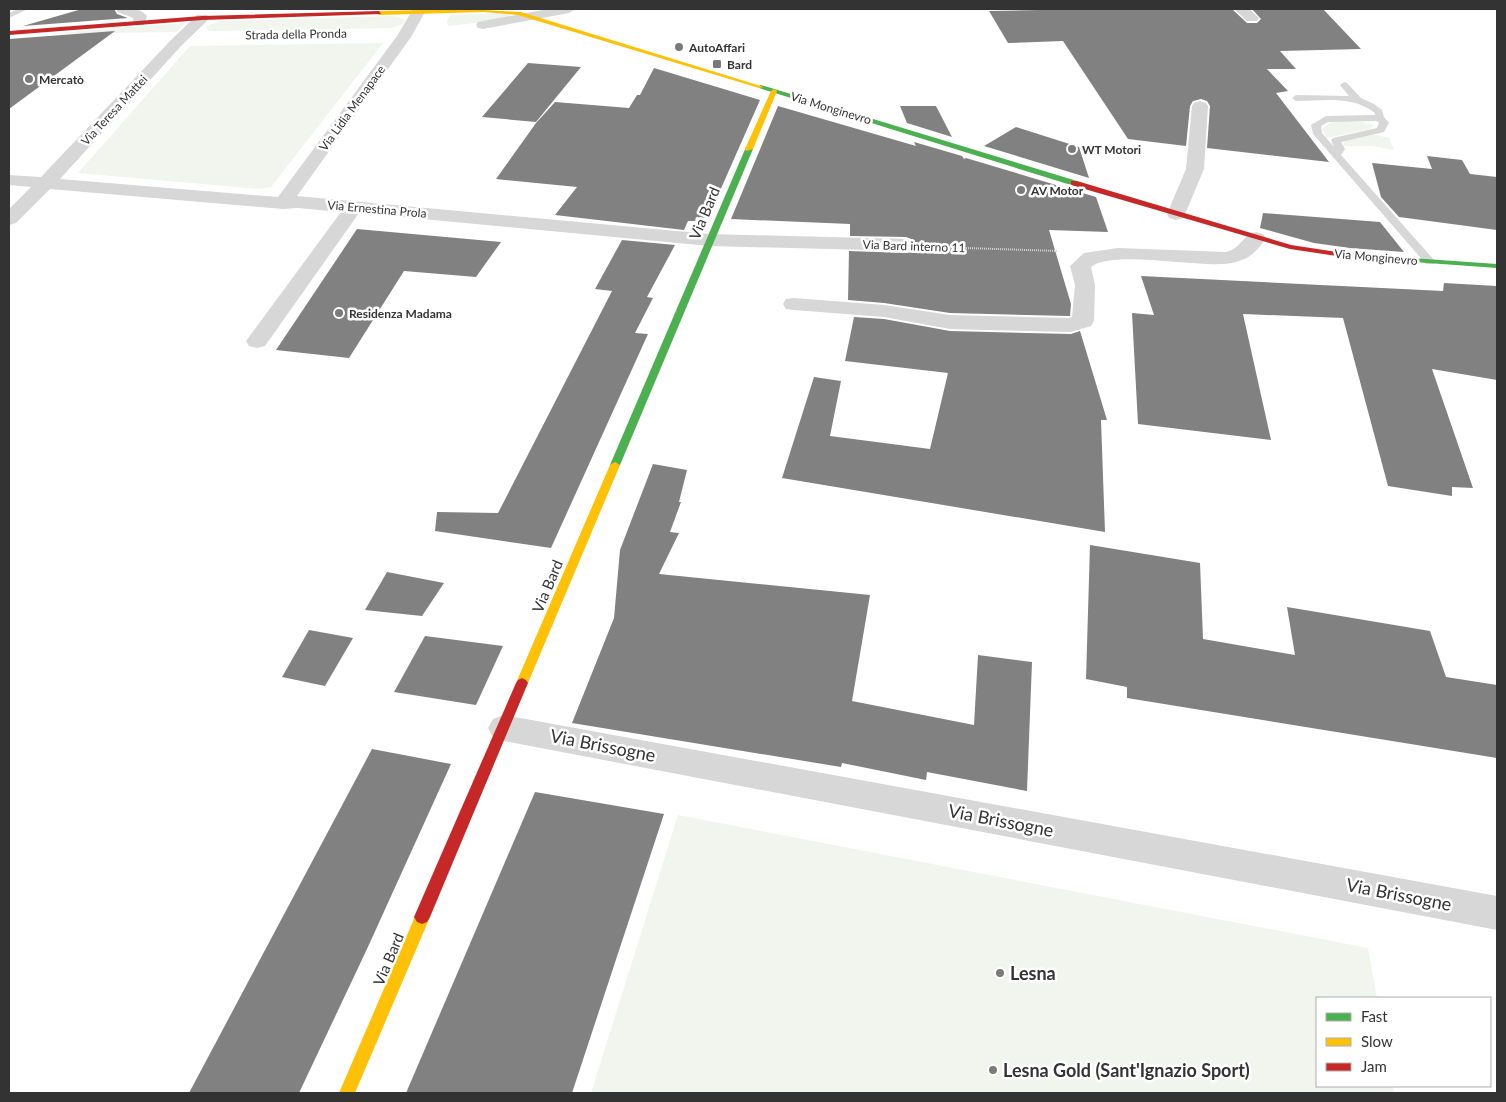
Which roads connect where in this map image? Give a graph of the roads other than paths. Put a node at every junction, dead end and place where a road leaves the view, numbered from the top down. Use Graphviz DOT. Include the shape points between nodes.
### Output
graph roads {
  1 [pos="24,9"];
  2 [pos="124,9"];
  3 [pos="567,9"];
  4 [pos="491,10"];
  5 [pos="334,12"];
  6 [pos="418,12"];
  7 [pos="9,16"];
  8 [pos="534,17"];
  9 [pos="202,18"];
  10 [pos="139,22"];
  11 [pos="560,25"];
  12 [pos="478,26"];
  13 [pos="9,33"];
  14 [pos="166,36"];
  15 [pos="184,36"];
  16 [pos="203,36"];
  17 [pos="113,37"];
  18 [pos="9,39"];
  19 [pos="655,55"];
  20 [pos="1344,85"];
  21 [pos="774,91"];
  22 [pos="1296,98"];
  23 [pos="1357,99"];
  24 [pos="1200,106"];
  25 [pos="1379,118"];
  26 [pos="1336,155"];
  27 [pos="9,180"];
  28 [pos="46,184"];
  29 [pos="283,202"];
  30 [pos="354,207"];
  31 [pos="1176,214"];
  32 [pos="9,219"];
  33 [pos="1256,238"];
  34 [pos="709,240"];
  35 [pos="906,246"];
  36 [pos="1430,262"];
  37 [pos="1497,266"];
  38 [pos="794,304"];
  39 [pos="257,341"];
  40 [pos="504,728"];
  41 [pos="1497,913"];
  42 [pos="347,1093"];
  1 -- 7 [label="lane"];
  2 -- 10 [label="street" via="140,16"];
  3 -- 8 [label="street"];
  3 -- 11 [label="street" via="559,19"];
  4 -- 6 [label="street, Strada della Pronda"];
  4 -- 8 [label="street, Via Monginevro"];
  5 -- 6 [label="street, Strada della Pronda"];
  5 -- 9 [label="street, Strada della Pronda"];
  6 -- 29 [label="street, Via Lidia Menapace" via="408,31"];
  8 -- 11 [label="street, Via Monginevro"];
  8 -- 12 [label="street"];
  9 -- 10 [label="street, Strada della Pronda"];
  9 -- 15 [label="street"];
  10 -- 13 [label="street, Strada della Pronda"];
  11 -- 19 [label="street, Via Monginevro"];
  12 -- 19 [label="street" via="521,27"];
  14 -- 15 [label="street"];
  15 -- 16 [label="street"];
  15 -- 28 [label="street, Via Teresa Mattei"];
  17 -- 18 [label="street"];
  19 -- 21 [label="street, Via Monginevro"];
  20 -- 23 [label="lane"];
  21 -- 31 [label="street, Via Monginevro"];
  21 -- 34 [label="street, Via Bard"];
  22 -- 23 [label="lane"];
  23 -- 25 [label="lane" via="1375,108"];
  24 -- 31 [label="street" via="1195,169"];
  25 -- 26 [label="lane" via="1384,123 1381,130 1336,140 1340,149"];
  25 -- 26 [label="lane" via="1326,119 1316,125 1318,134"];
  26 -- 36 [label="lane"];
  27 -- 28 [label="street"];
  28 -- 29 [label="street, Via Ernestina Prola"];
  28 -- 32 [label="street, Via Teresa Mattei"];
  29 -- 30 [label="street, Via Ernestina Prola"];
  30 -- 34 [label="street, Via Ernestina Prola"];
  30 -- 39 [label="street"];
  31 -- 33 [label="street, Via Monginevro"];
  33 -- 36 [label="street, Via Monginevro" via="1319,252"];
  33 -- 38 [label="street" via="1246,252 1226,258 1118,254 1090,257 1080,266 1085,285 1083,321 1071,325 950,322 884,311"];
  34 -- 35 [label="street, Via Bard interno 11"];
  34 -- 40 [label="street, Via Bard"];
  36 -- 37 [label="street, Via Monginevro"];
  40 -- 41 [label="street, Via Brissogne"];
  40 -- 42 [label="street, Via Bard"];
}
